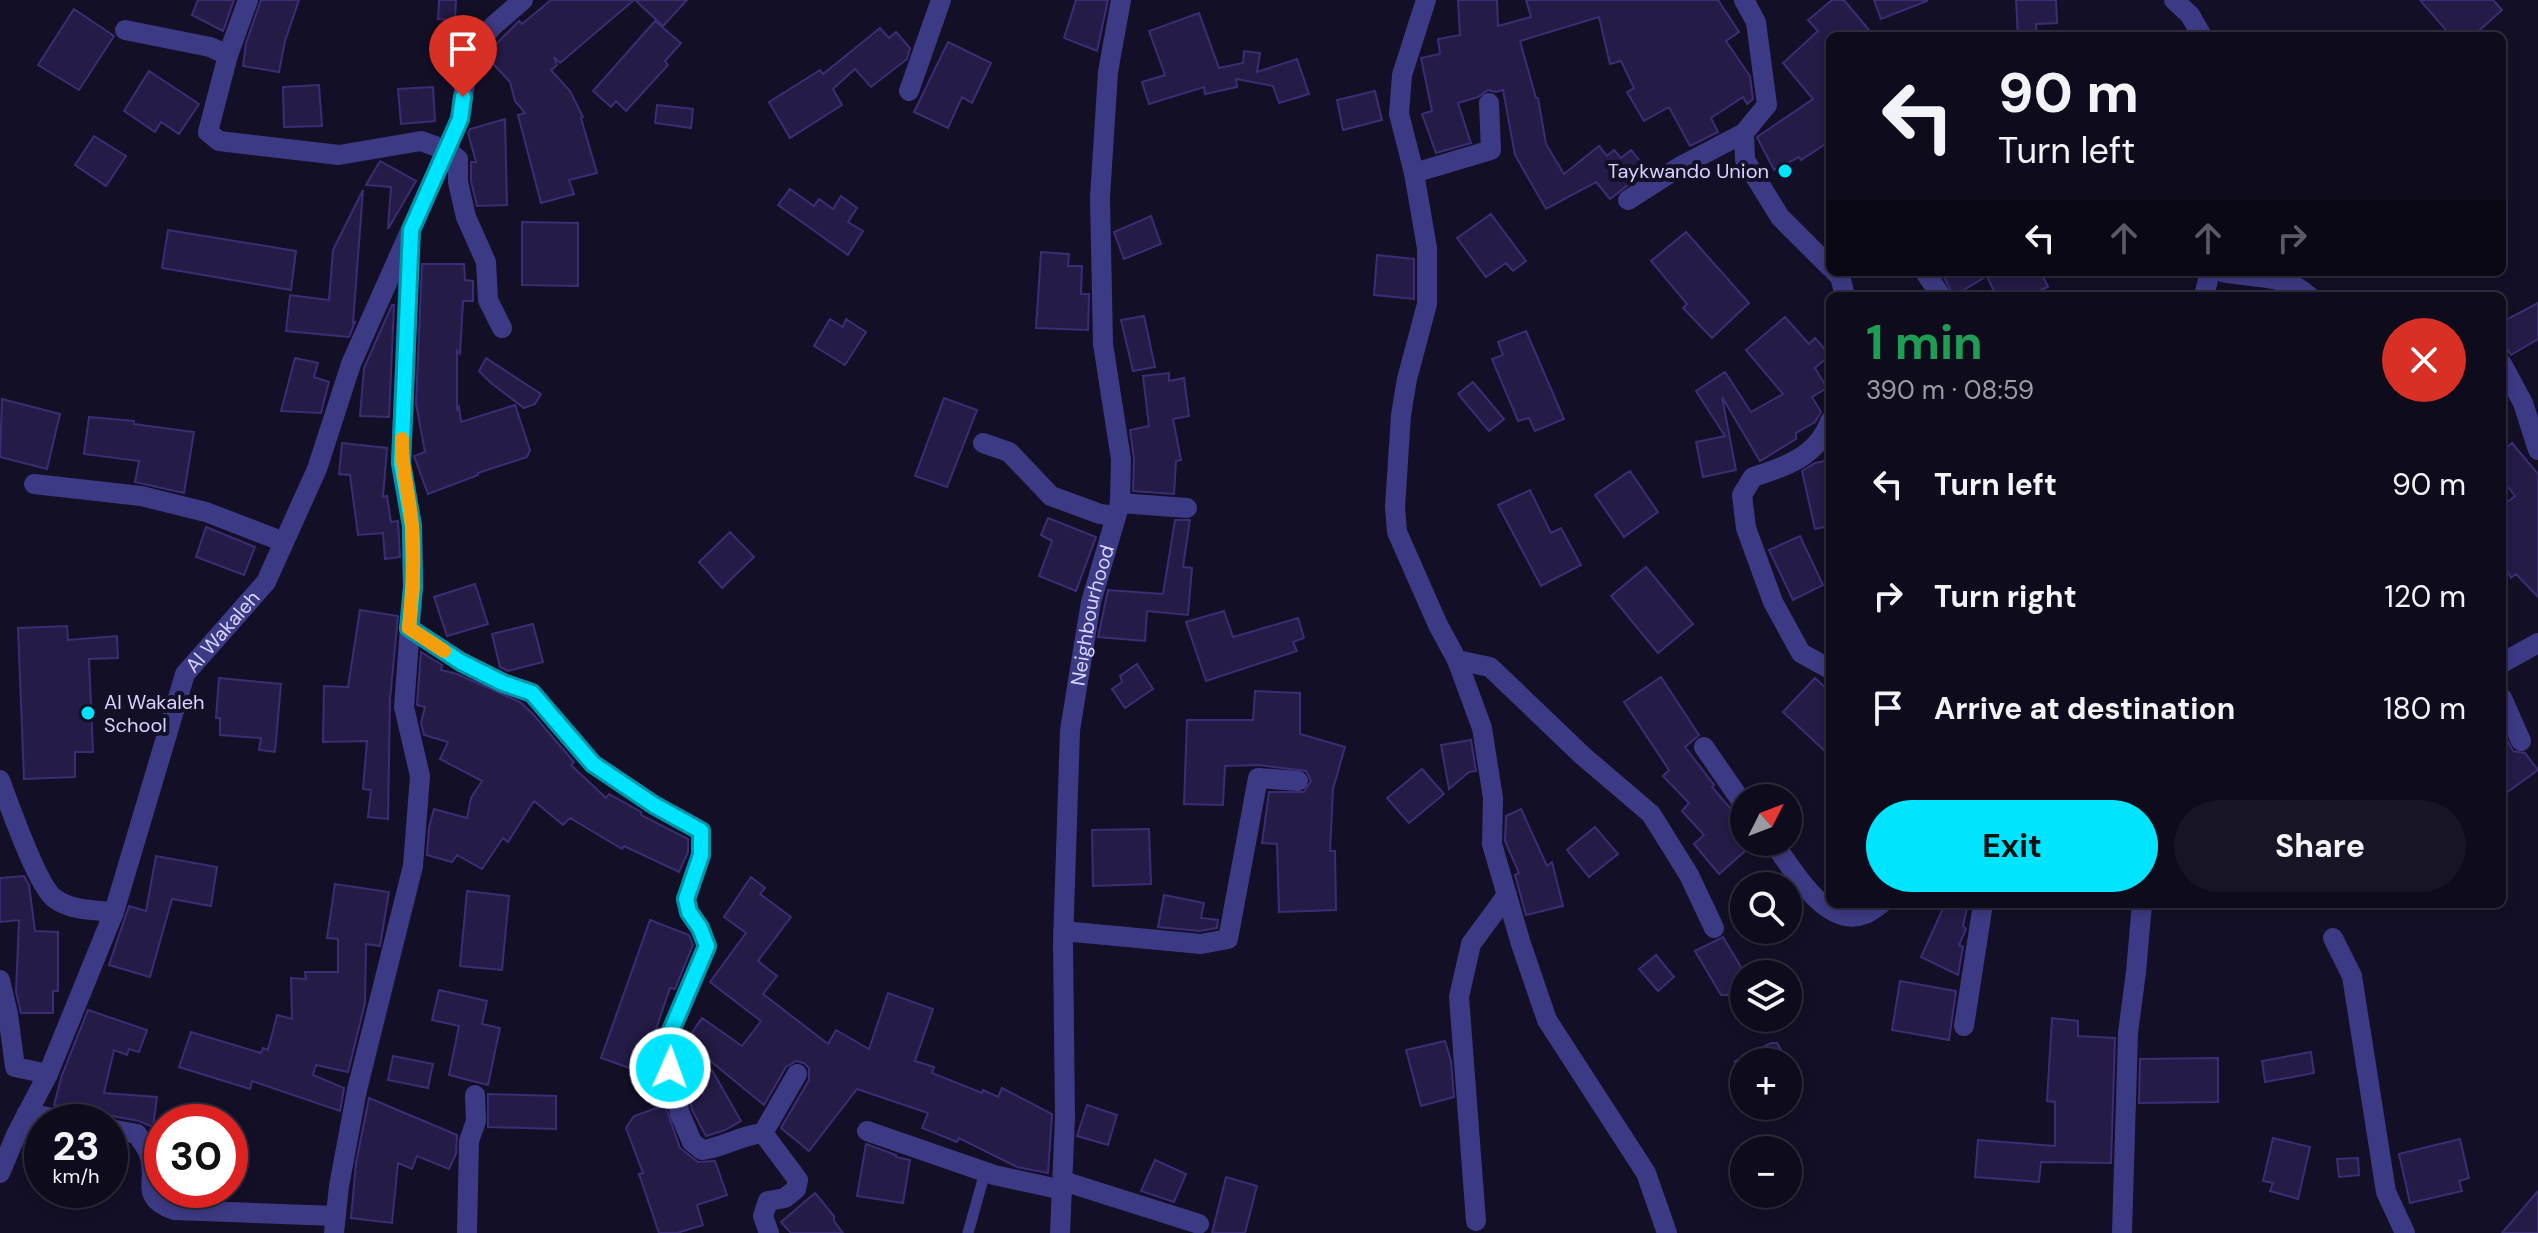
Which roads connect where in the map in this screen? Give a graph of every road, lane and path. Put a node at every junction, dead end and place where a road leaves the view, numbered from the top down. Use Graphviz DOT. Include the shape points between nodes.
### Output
graph roads {
  1 [pos="248,0"];
  2 [pos="523,0"];
  3 [pos="941,0"];
  4 [pos="1121,0"];
  5 [pos="1426,0"];
  6 [pos="1744,0"];
  7 [pos="2174,0"];
  8 [pos="125,30"];
  9 [pos="2200,32"];
  10 [pos="228,55"];
  11 [pos="909,91"];
  12 [pos="1489,103"];
  13 [pos="1744,133"];
  14 [pos="446,150"];
  15 [pos="1414,173"];
  16 [pos="1628,200"];
  17 [pos="411,230"];
  18 [pos="1826,264"];
  19 [pos="2259,276"];
  20 [pos="2304,292"];
  21 [pos="502,328"];
  22 [pos="2506,371"];
  23 [pos="1826,436"];
  24 [pos="983,443"];
  25 [pos="2538,450"];
  26 [pos="34,484"];
  27 [pos="1187,508"];
  28 [pos="1118,510"];
  29 [pos="284,542"];
  30 [pos="409,628"];
  31 [pos="2538,643"];
  32 [pos="1457,660"];
  33 [pos="2506,661"];
  34 [pos="1826,667"];
  35 [pos="2506,707"];
  36 [pos="2521,741"];
  37 [pos="1704,747"];
  38 [pos="0,780"];
  39 [pos="1298,781"];
  40 [pos="1730,785"];
  41 [pos="1783,856"];
  42 [pos="1507,895"];
  43 [pos="1826,908"];
  44 [pos="1826,908"];
  45 [pos="1874,908"];
  46 [pos="1982,908"];
  47 [pos="2142,908"];
  48 [pos="114,912"];
  49 [pos="1714,928"];
  50 [pos="1063,931"];
  51 [pos="2333,938"];
  52 [pos="0,980"];
  53 [pos="1964,1026"];
  54 [pos="48,1074"];
  55 [pos="797,1074"];
  56 [pos="475,1095"];
  57 [pos="32,1104"];
  58 [pos="24,1120"];
  59 [pos="867,1131"];
  60 [pos="128,1132"];
  61 [pos="763,1133"];
  62 [pos="985,1172"];
  63 [pos="0,1173"];
  64 [pos="1063,1186"];
  65 [pos="1476,1221"];
  66 [pos="335,1224"];
  67 [pos="1199,1224"];
  68 [pos="467,1233"];
  69 [pos="769,1233"];
  70 [pos="968,1233"];
  71 [pos="1060,1233"];
  72 [pos="1667,1233"];
  73 [pos="2122,1233"];
  74 [pos="2405,1233"];
  1 -- 10 [label="street"];
  2 -- 14 [label="street, Al Wakaleh" via="469,54 460,119"];
  3 -- 11 [label="street"];
  4 -- 28 [label="street, Neighbourhood" via="1108,72 1100,197 1103,344 1121,459"];
  5 -- 15 [label="street" via="1402,75 1399,114"];
  6 -- 13 [label="street" via="1756,22 1767,105"];
  7 -- 9 [label="street"];
  8 -- 10 [label="street"];
  10 -- 14 [label="street" via="208,132 219,141 339,155 421,141"];
  12 -- 15 [label="street" via="1491,150"];
  13 -- 16 [label="street"];
  13 -- 18 [label="street" via="1745,160 1780,217"];
  14 -- 17 [label="street, Al Wakaleh"];
  14 -- 21 [label="street" via="458,159 466,217 486,262 488,300"];
  15 -- 32 [label="street" via="1427,248 1427,304 1401,415 1397,532"];
  17 -- 29 [label="street, Al Wakaleh" via="351,364 317,469"];
  17 -- 30 [label="street" via="401,463 412,526"];
  19 -- 20 [label="street"];
  22 -- 25 [label="street"];
  23 -- 34 [label="street" via="1792,464 1753,477 1742,495 1746,528 1773,602 1801,653"];
  24 -- 28 [label="street" via="1009,452 1051,496 1100,514"];
  26 -- 29 [label="street" via="141,496 206,512"];
  27 -- 28 [label="street"];
  28 -- 50 [label="street, Neighbourhood" via="1091,602 1070,730"];
  29 -- 48 [label="street, Al Wakaleh" via="266,582 185,674"];
  30 -- 61 [label="street" via="461,662 532,693 593,764 701,831 701,855 686,899 707,946 665,1045 680,1114 692,1142 702,1150"];
  30 -- 66 [label="street" via="404,707 420,776 413,866 357,1090"];
  31 -- 33 [label="street"];
  32 -- 42 [label="street" via="1482,728 1493,798 1492,844"];
  32 -- 49 [label="street" via="1490,667 1651,814"];
  35 -- 36 [label="street"];
  37 -- 40 [label="street"];
  38 -- 48 [label="street" via="53,898 77,909"];
  39 -- 50 [label="street" via="1258,778 1228,939 1201,944"];
  41 -- 44 [label="street"];
  42 -- 65 [label="street" via="1471,944 1459,997"];
  42 -- 72 [label="street" via="1547,1020 1646,1173"];
  43 -- 45 [label="street" via="1863,915"];
  46 -- 53 [label="street"];
  47 -- 73 [label="street" via="2128,1033"];
  48 -- 54 [label="street, Al Wakaleh"];
  50 -- 64 [label="street, Neighbourhood"];
  51 -- 74 [label="street" via="2352,976 2386,1192"];
  52 -- 54 [label="street" via="15,1067"];
  54 -- 57 [label="street, Al Wakaleh"];
  55 -- 61 [label="street"];
  56 -- 68 [label="street"];
  58 -- 63 [label="street, Al Wakaleh"];
  59 -- 62 [label="street"];
  60 -- 66 [label="street" via="137,1134 150,1156 151,1191 159,1204 174,1210"];
  61 -- 69 [label="street" via="798,1180 785,1198 768,1201 763,1216"];
  62 -- 64 [label="street"];
  62 -- 70 [label="lane"];
  64 -- 67 [label="street"];
  64 -- 71 [label="street, Neighbourhood"];
}
